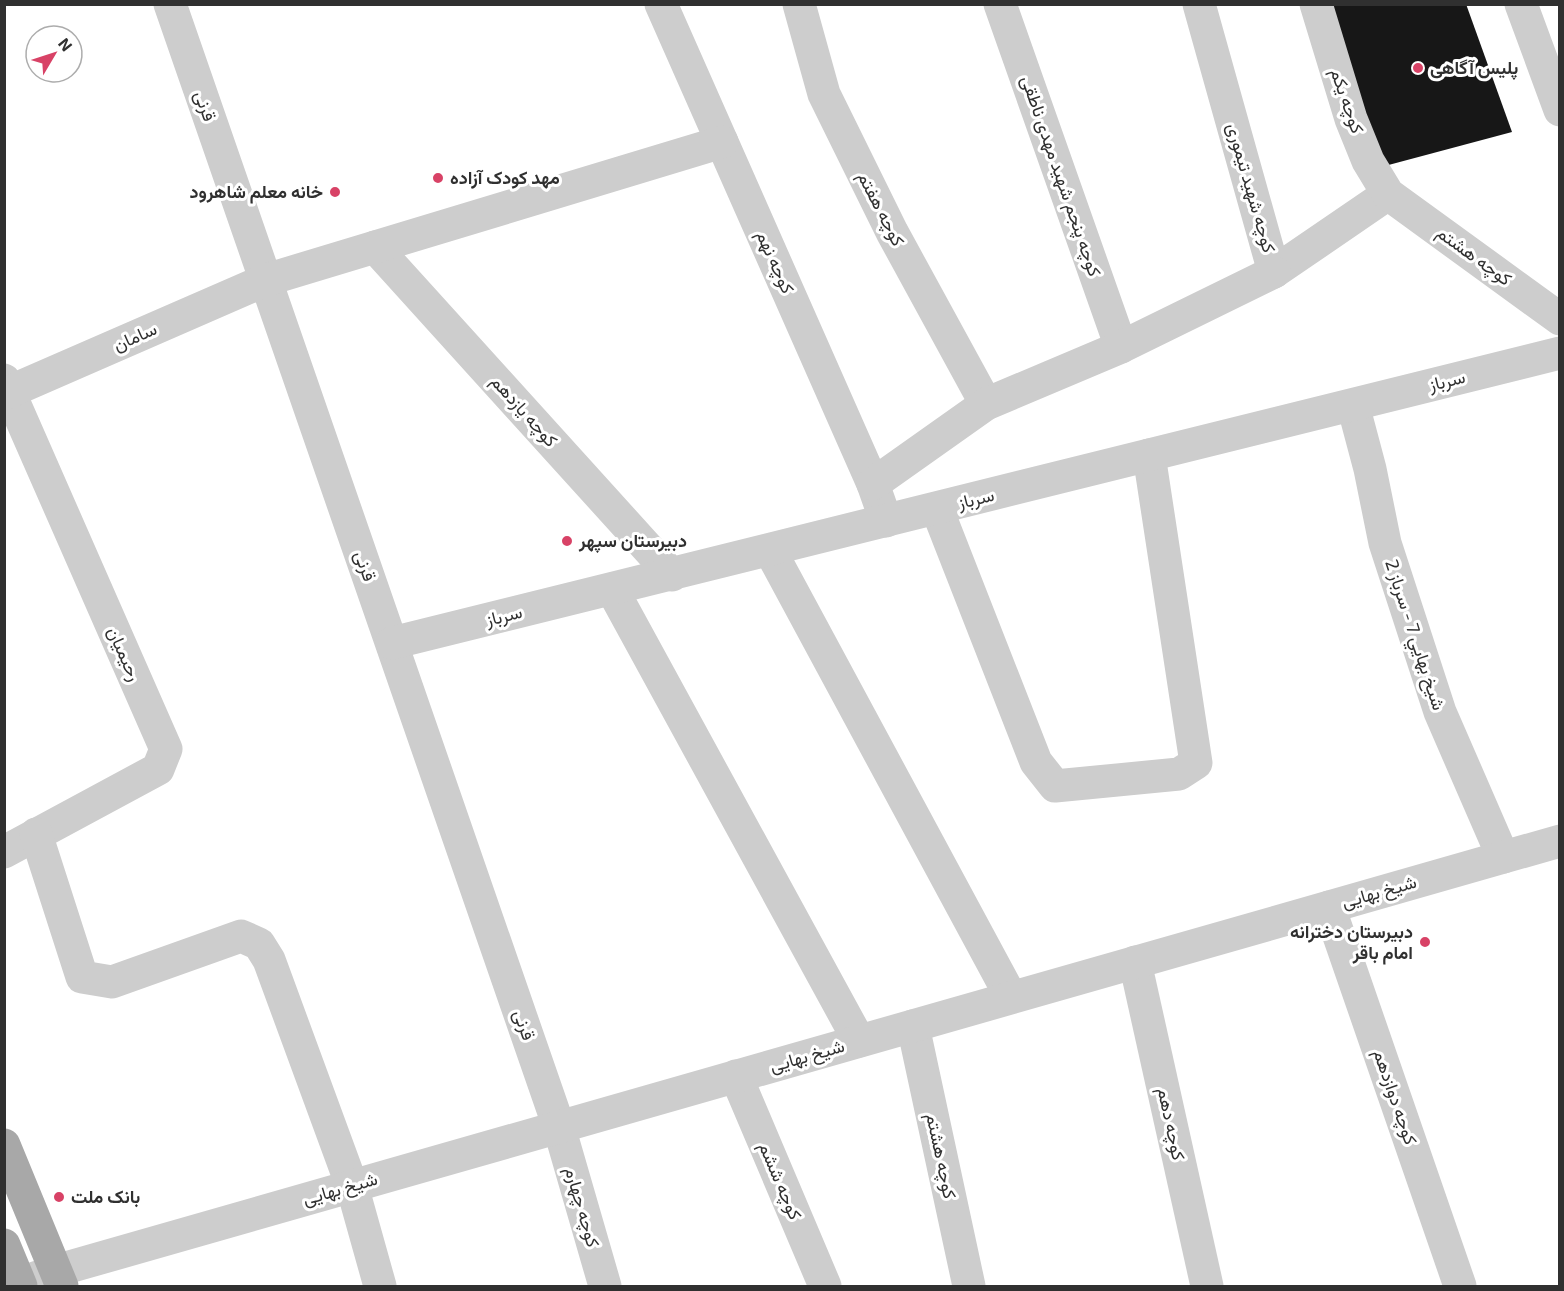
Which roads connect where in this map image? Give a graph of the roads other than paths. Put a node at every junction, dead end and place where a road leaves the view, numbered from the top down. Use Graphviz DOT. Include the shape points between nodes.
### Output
graph roads {
  1 [pos="170,4"];
  2 [pos="661,4"];
  3 [pos="799,4"];
  4 [pos="1000,4"];
  5 [pos="1199,4"];
  6 [pos="1316,4"];
  7 [pos="1521,4"];
  8 [pos="1560,110"];
  9 [pos="722,142"];
  10 [pos="1388,194"];
  11 [pos="375,247"];
  12 [pos="1274,272"];
  13 [pos="266,280"];
  14 [pos="1560,319"];
  15 [pos="1121,347"];
  16 [pos="1560,353"];
  17 [pos="6,389"];
  18 [pos="986,404"];
  19 [pos="1353,405"];
  20 [pos="1149,456"];
  21 [pos="873,484"];
  22 [pos="937,508"];
  23 [pos="886,521"];
  24 [pos="770,550"];
  25 [pos="672,575"];
  26 [pos="612,589"];
  27 [pos="392,643"];
  28 [pos="36,834"];
  29 [pos="1560,841"];
  30 [pos="4,852"];
  31 [pos="1503,857"];
  32 [pos="1329,906"];
  33 [pos="1136,962"];
  34 [pos="1011,998"];
  35 [pos="914,1026"];
  36 [pos="859,1041"];
  37 [pos="736,1076"];
  38 [pos="559,1127"];
  39 [pos="4,1145"];
  40 [pos="352,1186"];
  41 [pos="4,1245"];
  42 [pos="59,1279"];
  43 [pos="20,1285"];
  44 [pos="380,1287"];
  45 [pos="605,1287"];
  46 [pos="825,1287"];
  47 [pos="969,1287"];
  48 [pos="1207,1287"];
  49 [pos="1460,1287"];
  1 -- 13 [label="street, قرنی"];
  2 -- 9 [label="street, کوچه نهم"];
  3 -- 18 [label="street, کوچه هفتم" via="824,94 892,232"];
  4 -- 15 [label="street, کوچه پنجم شهید مهدی ناطقی"];
  5 -- 12 [label="street, کوچه شهید تیموری"];
  6 -- 10 [label="street, کوچه یکم" via="1352,119 1368,161"];
  7 -- 8 [label="street"];
  9 -- 11 [label="street, سامان"];
  9 -- 21 [label="street, کوچه نهم"];
  10 -- 12 [label="street, کوچه شهید تیموری"];
  10 -- 14 [label="street, کوچه هشتم"];
  11 -- 13 [label="street, سامان"];
  11 -- 25 [label="street, کوچه یازدهم"];
  12 -- 15 [label="street"];
  13 -- 17 [label="street, سامان"];
  13 -- 27 [label="street, قرنی"];
  15 -- 18 [label="street"];
  16 -- 19 [label="street, سرباز"];
  17 -- 28 [label="street, رحیمیان" via="166,749 158,769"];
  18 -- 21 [label="street"];
  19 -- 20 [label="street, سرباز"];
  19 -- 31 [label="street, شيخ بهايي 7 - سرباز 2" via="1385,543 1437,701"];
  20 -- 22 [label="street, سرباز"];
  20 -- 22 [label="street" via="1196,763 1179,774 1055,786 1036,762"];
  21 -- 23 [label="street, کوچه نهم"];
  22 -- 23 [label="street, سرباز"];
  23 -- 24 [label="street, سرباز"];
  24 -- 25 [label="street, سرباز"];
  24 -- 34 [label="street"];
  25 -- 26 [label="street, سرباز"];
  26 -- 27 [label="street, سرباز"];
  26 -- 36 [label="street"];
  27 -- 38 [label="street, قرنی"];
  28 -- 30 [label="street, رحیمیان"];
  28 -- 40 [label="street" via="82,977 112,982 241,936 259,944 269,960"];
  29 -- 31 [label="street, شیخ بهایی"];
  31 -- 32 [label="street, شیخ بهایی"];
  32 -- 33 [label="street, شیخ بهایی"];
  32 -- 49 [label="street, کوچه دوازدهم"];
  33 -- 34 [label="street, شیخ بهایی"];
  33 -- 48 [label="street, کوچه دهم"];
  34 -- 35 [label="street, شیخ بهایی"];
  35 -- 36 [label="street, شیخ بهایی"];
  35 -- 47 [label="street, کوچه هشتم"];
  36 -- 37 [label="street, شیخ بهایی"];
  37 -- 38 [label="street, شیخ بهایی"];
  37 -- 46 [label="street, کوچه ششم"];
  38 -- 40 [label="street, شیخ بهایی"];
  38 -- 45 [label="street, کوچه چهارم"];
  39 -- 42 [label="main road"];
  40 -- 42 [label="street, شیخ بهایی"];
  40 -- 44 [label="street"];
  41 -- 43 [label="main road"];
  42 -- 43 [label="street, شیخ بهایی"];
}
